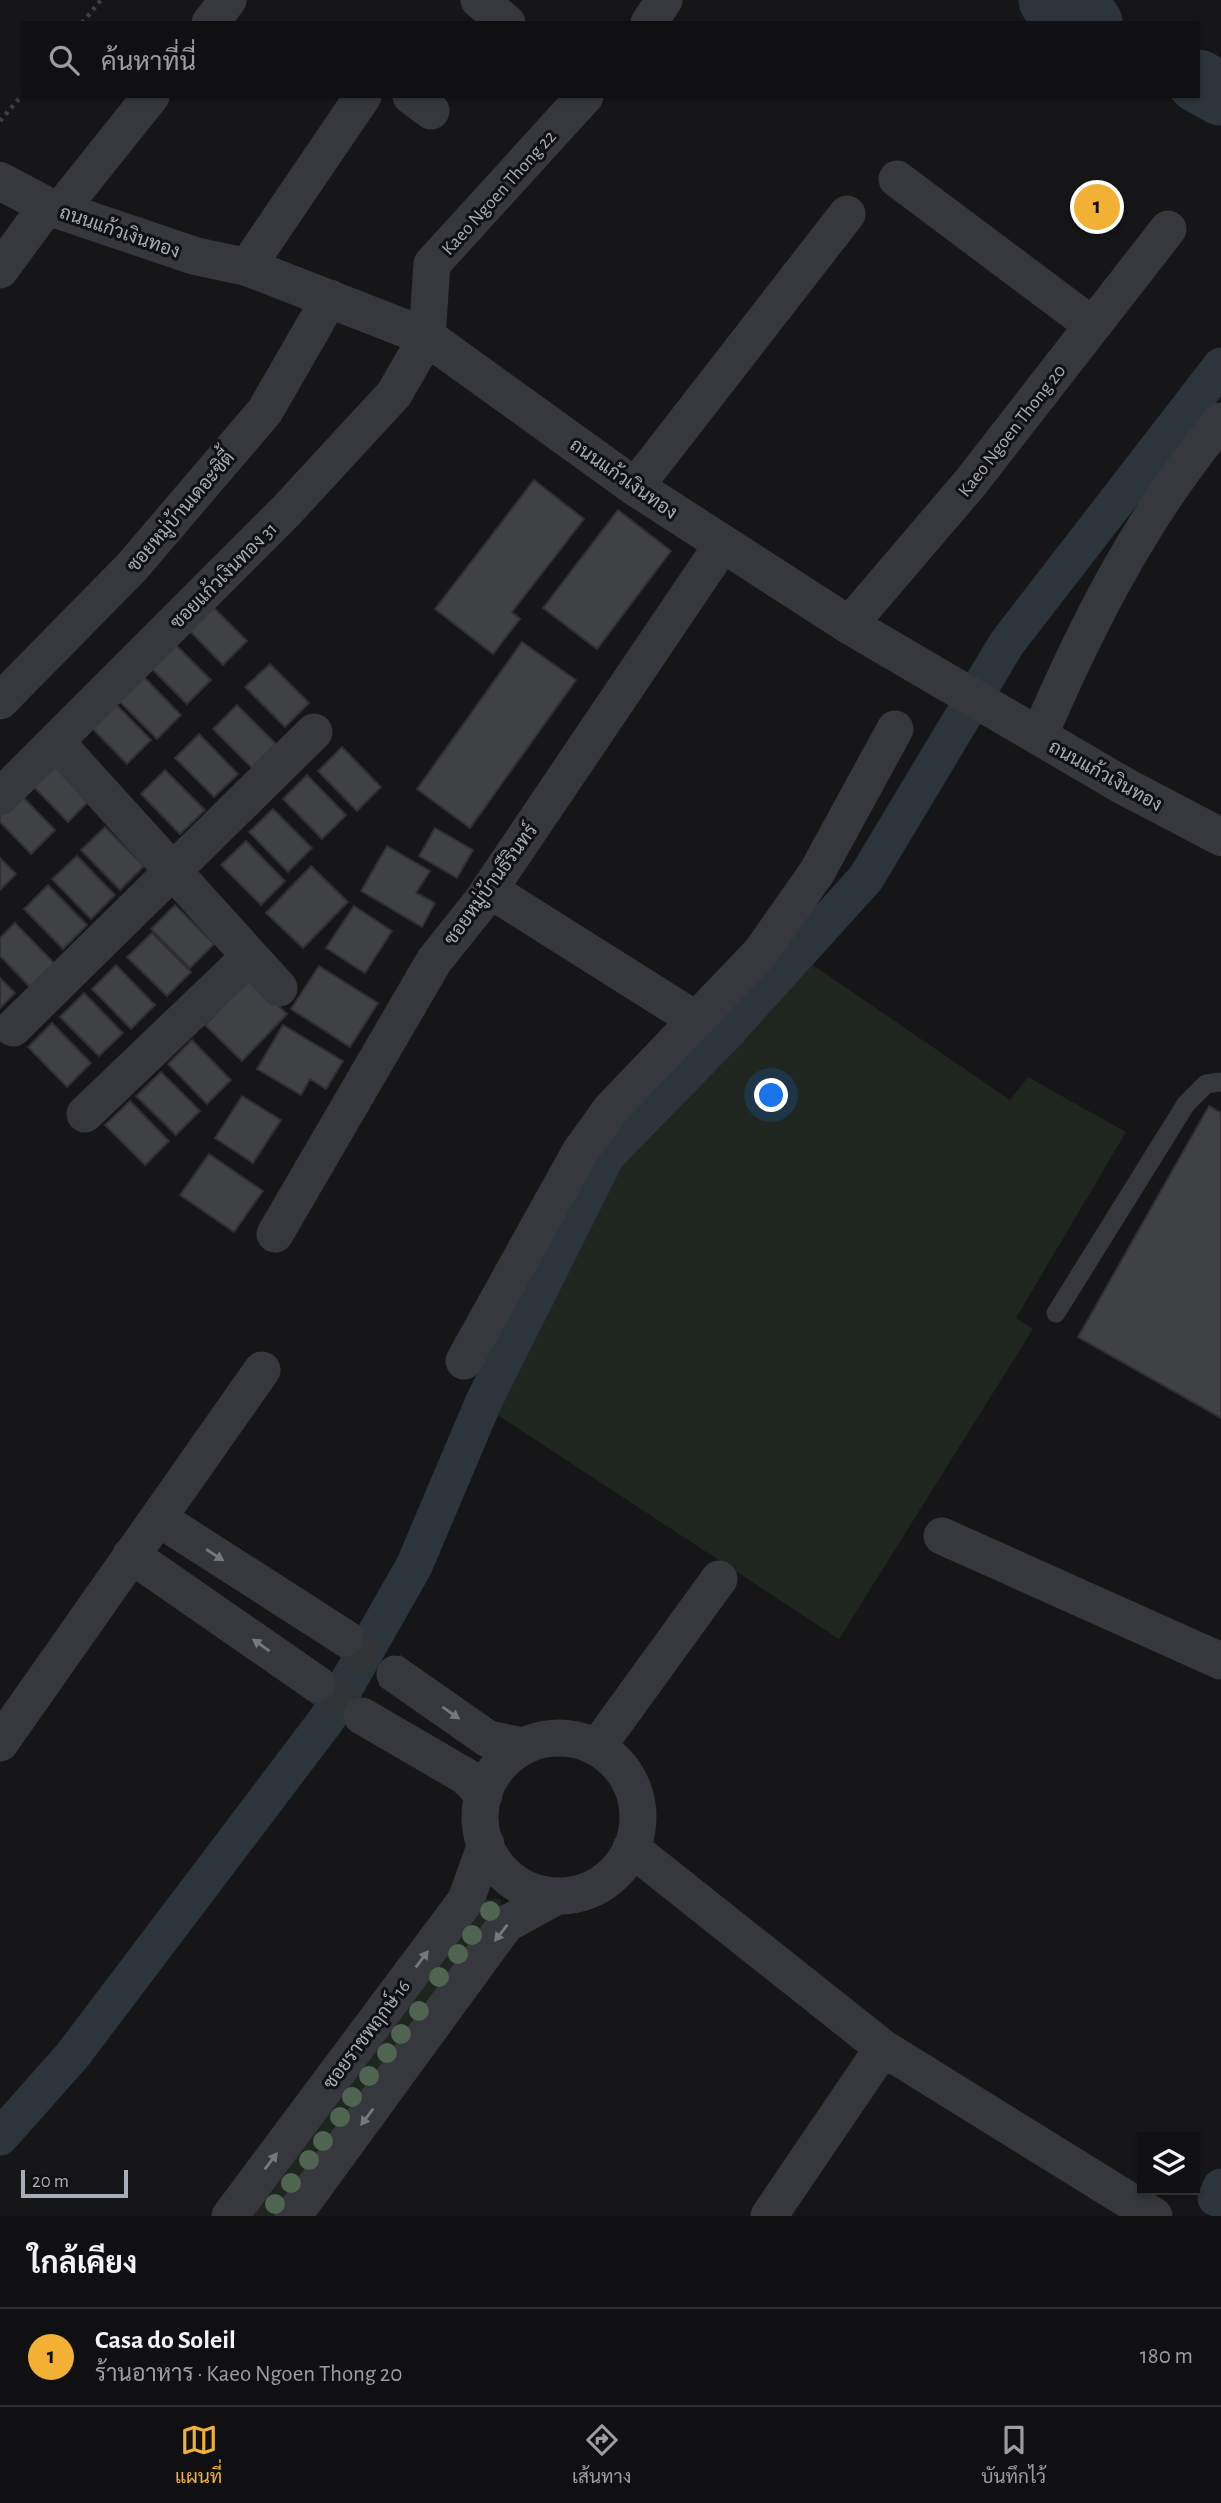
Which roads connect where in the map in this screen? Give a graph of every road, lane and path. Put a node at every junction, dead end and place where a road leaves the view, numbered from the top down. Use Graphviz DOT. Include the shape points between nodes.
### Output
graph roads {
  1 [pos="101,0"];
  2 [pos="228,0"];
  3 [pos="479,0"];
  4 [pos="664,0"];
  5 [pos="84,21"];
  6 [pos="212,21"];
  7 [pos="505,21"];
  8 [pos="650,21"];
  9 [pos="21,96"];
  10 [pos="149,98"];
  11 [pos="362,98"];
  12 [pos="583,98"];
  13 [pos="0,121"];
  14 [pos="897,179"];
  15 [pos="0,181"];
  16 [pos="53,208"];
  17 [pos="847,214"];
  18 [pos="1168,229"];
  19 [pos="247,267"];
  20 [pos="0,270"];
  21 [pos="330,298"];
  22 [pos="1092,325"];
  23 [pos="427,337"];
  24 [pos="1219,429"];
  25 [pos="635,487"];
  26 [pos="722,545"];
  27 [pos="849,625"];
  28 [pos="0,701"];
  29 [pos="1025,728"];
  30 [pos="895,729"];
  31 [pos="314,732"];
  32 [pos="56,742"];
  33 [pos="0,797"];
  34 [pos="1221,837"];
  35 [pos="174,870"];
  36 [pos="489,890"];
  37 [pos="248,958"];
  38 [pos="279,988"];
  39 [pos="696,1020"];
  40 [pos="13,1028"];
  41 [pos="1221,1083"];
  42 [pos="85,1114"];
  43 [pos="275,1234"];
  44 [pos="1056,1313"];
  45 [pos="464,1362"];
  46 [pos="262,1370"];
  47 [pos="158,1518"];
  48 [pos="942,1536"];
  49 [pos="131,1555"];
  50 [pos="719,1579"];
  51 [pos="345,1638"];
  52 [pos="1221,1661"];
  53 [pos="395,1674"];
  54 [pos="317,1684"];
  55 [pos="362,1716"];
  56 [pos="0,1743"];
  57 [pos="523,1746"];
  58 [pos="598,1746"];
  59 [pos="484,1795"];
  60 [pos="486,1843"];
  61 [pos="631,1849"];
  62 [pos="557,1896"];
  63 [pos="883,2048"];
  64 [pos="1131,2211"];
  65 [pos="230,2216"];
  66 [pos="293,2216"];
  67 [pos="769,2216"];
  1 -- 5 [label="path"];
  2 -- 6 [label="street"];
  3 -- 7 [label="street"];
  4 -- 8 [label="street"];
  9 -- 13 [label="path"];
  10 -- 16 [label="street"];
  11 -- 19 [label="street"];
  12 -- 23 [label="street, Kaeo Ngoen Thong 22" via="432,264"];
  14 -- 22 [label="street"];
  15 -- 16 [label="street, ถนนแก้วเงินทอง"];
  16 -- 19 [label="street, ถนนแก้วเงินทอง" via="195,256"];
  16 -- 20 [label="street"];
  17 -- 25 [label="street"];
  18 -- 22 [label="street, Kaeo Ngoen Thong 20"];
  19 -- 21 [label="street, ถนนแก้วเงินทอง"];
  21 -- 23 [label="street, ถนนแก้วเงินทอง"];
  21 -- 28 [label="street, ซอยหมู่บ้านเดอะซิตี้" via="265,411 131,568"];
  22 -- 27 [label="street, Kaeo Ngoen Thong 20" via="971,482"];
  23 -- 25 [label="street, ถนนแก้วเงินทอง"];
  23 -- 32 [label="street, ซอยแก้วเงินทอง 31" via="394,394 287,510"];
  24 -- 29 [label="street" via="1124,557 1078,645"];
  25 -- 26 [label="street, ถนนแก้วเงินทอง"];
  26 -- 27 [label="street, ถนนแก้วเงินทอง"];
  26 -- 36 [label="street, ซอยหมู่บ้านธีรินทร์"];
  27 -- 29 [label="street, ถนนแก้วเงินทอง"];
  29 -- 34 [label="street, ถนนแก้วเงินทอง"];
  30 -- 39 [label="street" via="817,872 761,952"];
  31 -- 35 [label="street"];
  32 -- 33 [label="street, ซอยแก้วเงินทอง 31"];
  32 -- 35 [label="street"];
  35 -- 37 [label="street"];
  35 -- 40 [label="street"];
  36 -- 39 [label="street"];
  36 -- 43 [label="street, ซอยหมู่บ้านธีรินทร์" via="433,961"];
  37 -- 38 [label="street"];
  37 -- 42 [label="street"];
  39 -- 45 [label="street" via="610,1110 579,1152"];
  41 -- 44 [label="lane" via="1206,1084 1186,1104"];
  46 -- 47 [label="street"];
  47 -- 49 [label="street"];
  47 -- 51 [label="street, one-way"];
  48 -- 52 [label="street"];
  54 -- 49 [label="street, one-way"];
  49 -- 56 [label="street"];
  50 -- 58 [label="street"];
  53 -- 57 [label="street, one-way" via="488,1739"];
  55 -- 59 [label="street" via="466,1776"];
  57 -- 58 [label="street, ซอยราชพฤกษ์ 16" via="547,1738 573,1738"];
  57 -- 59 [label="street, ซอยราชพฤกษ์ 16" via="502,1762"];
  58 -- 61 [label="street, ซอยราชพฤกษ์ 16" via="618,1762 632,1784 639,1809"];
  59 -- 60 [label="street, ซอยราชพฤกษ์ 16" via="480,1808"];
  60 -- 62 [label="street, ซอยราชพฤกษ์ 16" via="491,1858 508,1878 531,1892"];
  65 -- 60 [label="street, ซอยราชพฤกษ์ 16, one-way" via="466,1900"];
  61 -- 62 [label="street, ซอยราชพฤกษ์ 16" via="607,1880 584,1892"];
  61 -- 63 [label="street"];
  62 -- 66 [label="street, ซอยราชพฤกษ์ 16, one-way" via="506,1924"];
  63 -- 64 [label="street"];
  63 -- 67 [label="street"];
}
